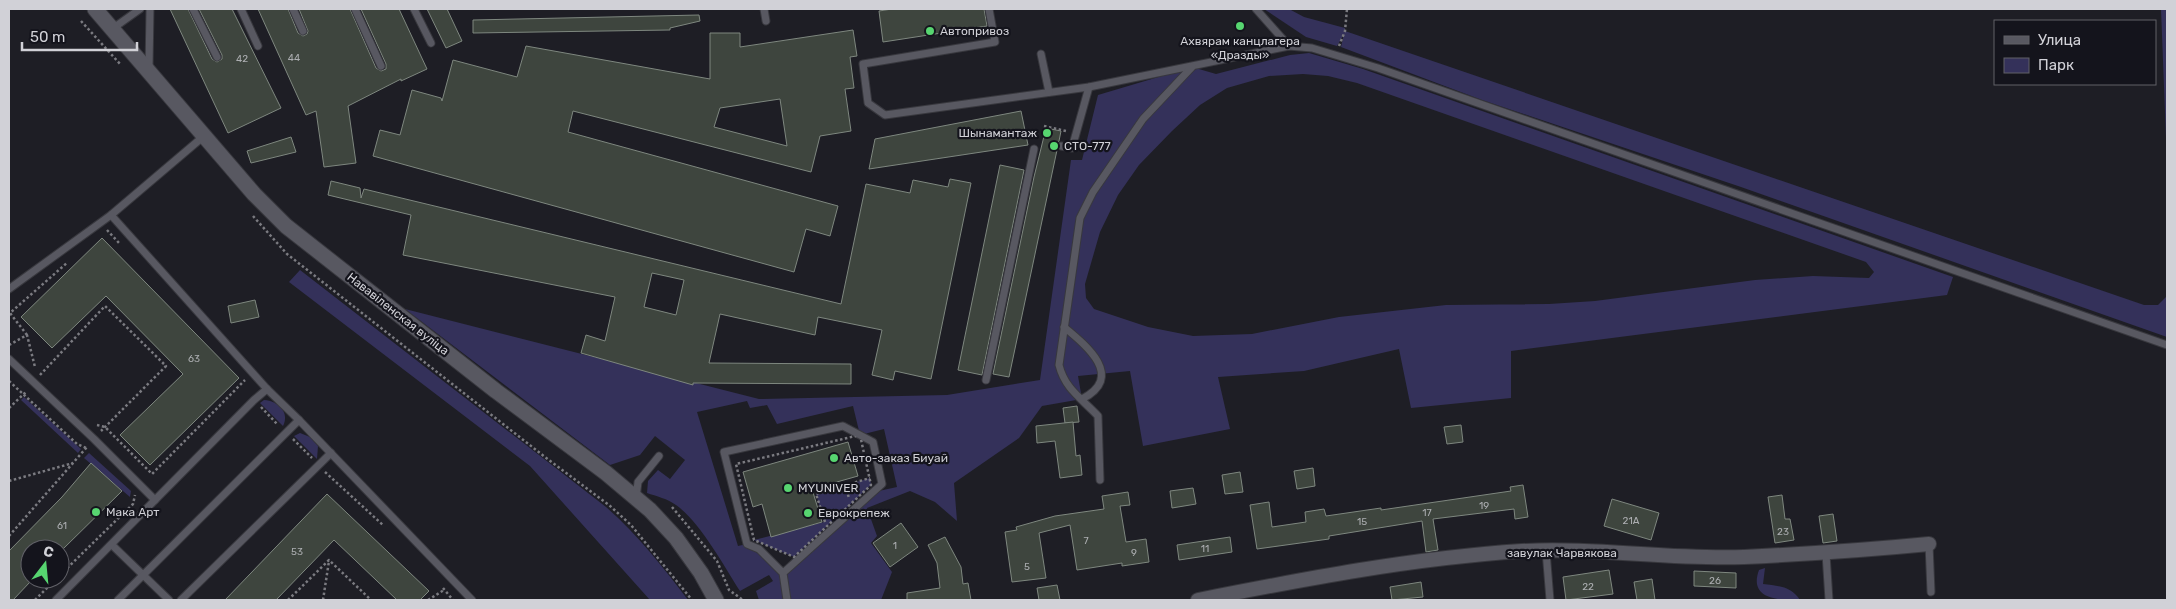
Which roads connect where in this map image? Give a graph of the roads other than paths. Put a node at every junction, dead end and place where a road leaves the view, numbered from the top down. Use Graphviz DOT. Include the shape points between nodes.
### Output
graph roads {
  1 [pos="95,9"];
  2 [pos="140,9"];
  3 [pos="150,9"];
  4 [pos="193,9"];
  5 [pos="241,9"];
  6 [pos="293,9"];
  7 [pos="355,9"];
  8 [pos="414,9"];
  9 [pos="764,9"];
  10 [pos="988,9"];
  11 [pos="1256,9"];
  12 [pos="766,21"];
  13 [pos="112,29"];
  14 [pos="303,31"];
  15 [pos="431,43"];
  16 [pos="258,46"];
  17 [pos="1289,46"];
  18 [pos="1041,54"];
  19 [pos="217,57"];
  20 [pos="381,66"];
  21 [pos="1192,67"];
  22 [pos="149,71"];
  23 [pos="1089,87"];
  24 [pos="1049,92"];
  25 [pos="204,136"];
  26 [pos="1061,146"];
  27 [pos="1034,149"];
  28 [pos="111,215"];
  29 [pos="9,289"];
  30 [pos="1064,327"];
  31 [pos="2167,345"];
  32 [pos="9,359"];
  33 [pos="986,380"];
  34 [pos="267,390"];
  35 [pos="1082,399"];
  36 [pos="299,420"];
  37 [pos="331,453"];
  38 [pos="658,456"];
  39 [pos="1100,480"];
  40 [pos="636,498"];
  41 [pos="155,500"];
  42 [pos="1929,544"];
  43 [pos="112,545"];
  44 [pos="1546,551"];
  45 [pos="1826,554"];
  46 [pos="783,573"];
  47 [pos="144,575"];
  48 [pos="1931,592"];
  49 [pos="56,600"];
  50 [pos="118,600"];
  51 [pos="169,600"];
  52 [pos="181,600"];
  53 [pos="472,600"];
  54 [pos="716,600"];
  55 [pos="788,600"];
  56 [pos="1198,600"];
  57 [pos="1550,600"];
  58 [pos="1829,600"];
  1 -- 13 [label="street, Нававіленская вуліца"];
  2 -- 13 [label="lane"];
  3 -- 22 [label="lane"];
  4 -- 19 [label="lane"];
  5 -- 16 [label="lane"];
  6 -- 14 [label="lane"];
  7 -- 20 [label="lane"];
  8 -- 15 [label="lane"];
  9 -- 12 [label="lane"];
  10 -- 24 [label="lane" via="995,42 863,64 868,103 885,115"];
  11 -- 17 [label="lane"];
  13 -- 22 [label="street, Нававіленская вуліца"];
  17 -- 21 [label="lane"];
  17 -- 31 [label="lane" via="1336,54"];
  18 -- 24 [label="lane"];
  21 -- 23 [label="lane"];
  21 -- 30 [label="lane" via="1142,120 1093,192 1080,218"];
  22 -- 25 [label="street, Нававіленская вуліца"];
  23 -- 24 [label="lane"];
  23 -- 26 [label="lane" via="1072,148"];
  25 -- 28 [label="lane"];
  25 -- 40 [label="street, Нававіленская вуліца" via="286,226"];
  27 -- 33 [label="lane"];
  28 -- 29 [label="lane"];
  28 -- 34 [label="lane"];
  30 -- 35 [label="lane" via="1059,365 1062,378 1069,389"];
  30 -- 35 [label="lane" via="1098,360 1101,379 1094,393"];
  32 -- 41 [label="lane"];
  34 -- 36 [label="lane"];
  34 -- 41 [label="lane"];
  35 -- 39 [label="lane" via="1098,416"];
  36 -- 37 [label="lane"];
  36 -- 47 [label="lane"];
  37 -- 52 [label="lane"];
  37 -- 53 [label="lane"];
  38 -- 40 [label="lane" via="638,482"];
  40 -- 54 [label="street, Нававіленская вуліца" via="676,538"];
  41 -- 43 [label="lane"];
  42 -- 45 [label="street, завулак Чарвякова"];
  42 -- 48 [label="lane"];
  43 -- 47 [label="lane"];
  43 -- 49 [label="lane"];
  44 -- 45 [label="street, завулак Чарвякова" via="1744,557"];
  44 -- 56 [label="street, завулак Чарвякова" via="1472,555 1308,578"];
  44 -- 57 [label="lane"];
  45 -- 58 [label="lane"];
  46 -- 46 [label="lane" via="759,549 747,544 724,452 843,426 873,442 882,484"];
  46 -- 55 [label="lane"];
  47 -- 50 [label="lane"];
  47 -- 51 [label="lane"];
}
